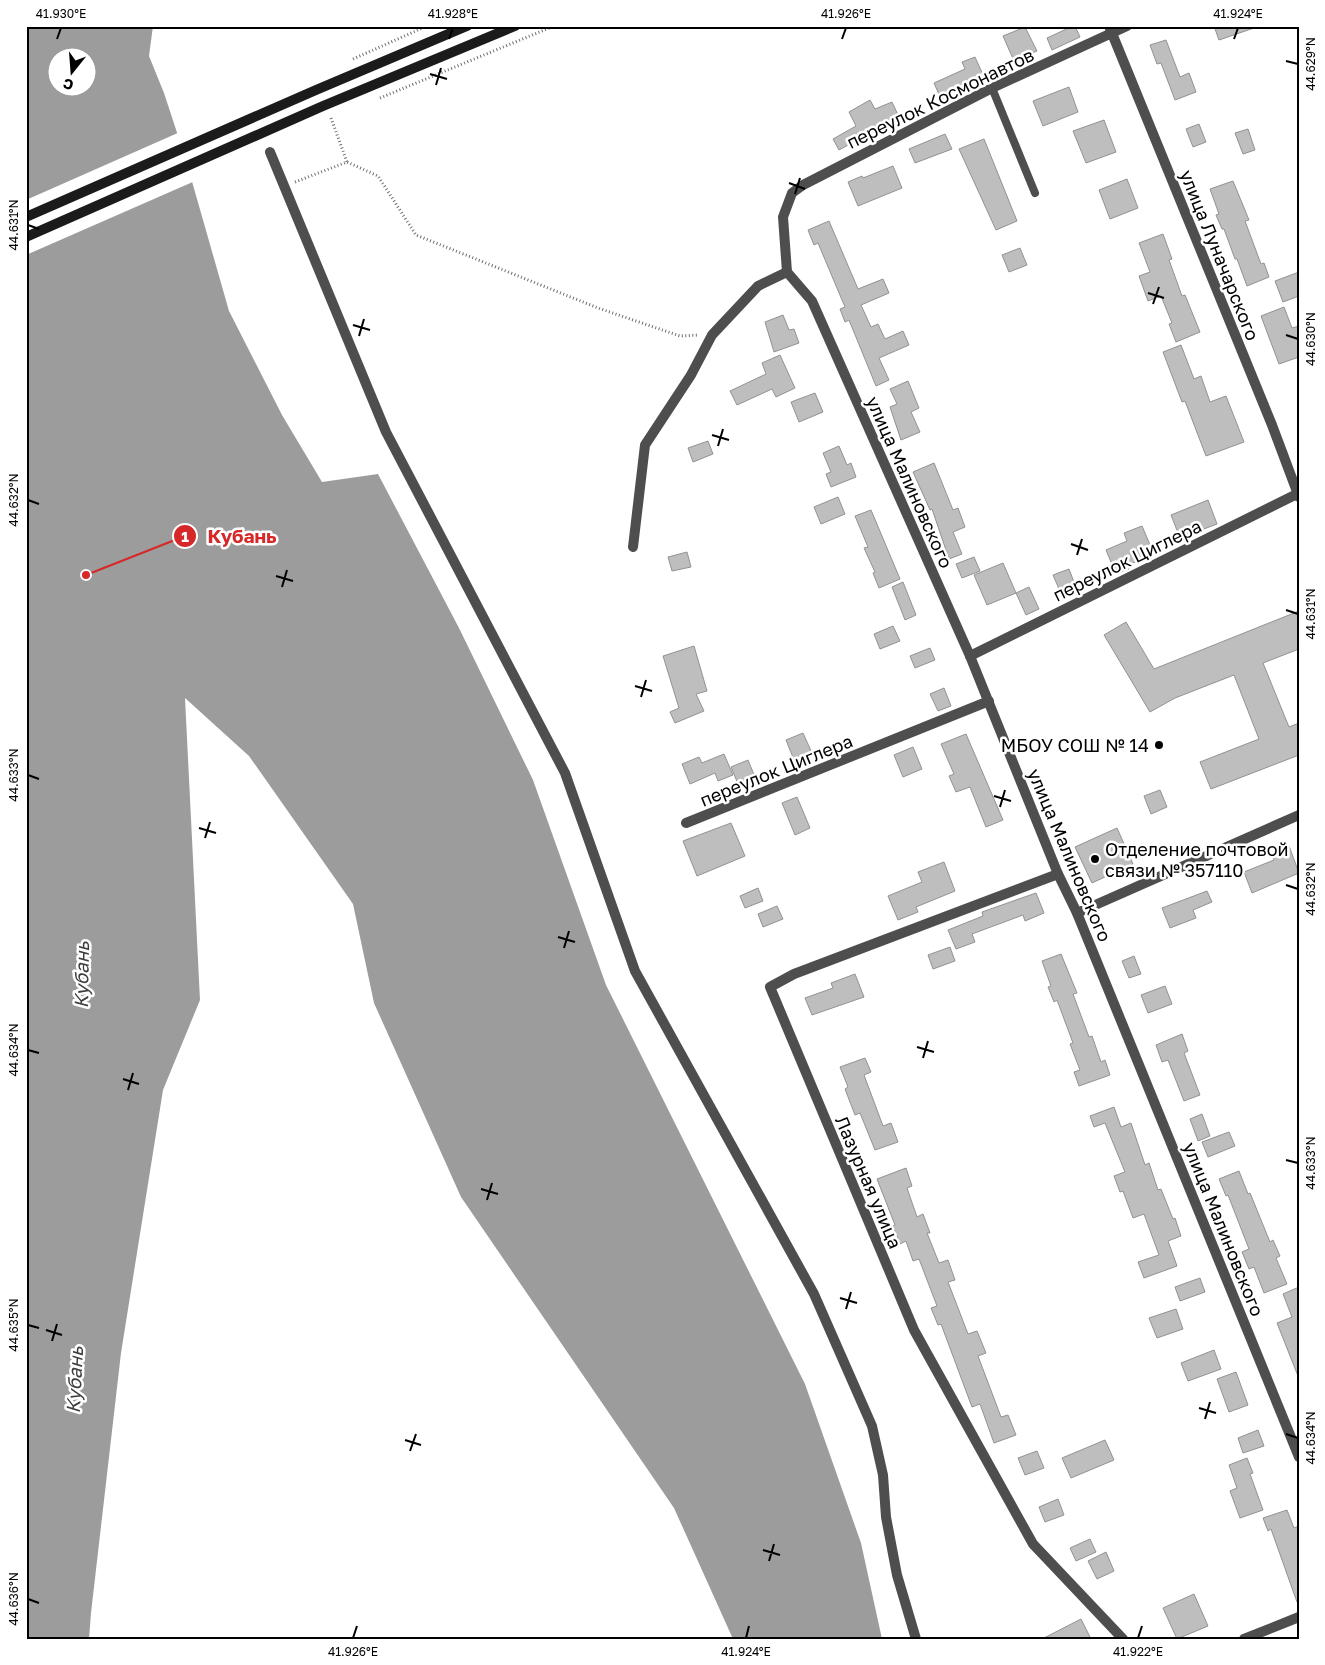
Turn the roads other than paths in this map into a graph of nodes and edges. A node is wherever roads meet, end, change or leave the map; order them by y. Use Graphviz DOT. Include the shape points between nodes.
graph roads {
  1 [pos="467,26"];
  2 [pos="515,26"];
  3 [pos="1127,26"];
  4 [pos="1110,30"];
  5 [pos="992,88"];
  6 [pos="270,152"];
  7 [pos="1035,192"];
  8 [pos="26,217"];
  9 [pos="26,237"];
  10 [pos="786,272"];
  11 [pos="1298,494"];
  12 [pos="633,547"];
  13 [pos="970,656"];
  14 [pos="989,701"];
  15 [pos="1299,816"];
  16 [pos="686,823"];
  17 [pos="1058,874"];
  18 [pos="1077,913"];
  19 [pos="1299,1457"];
  20 [pos="1299,1617"];
  21 [pos="916,1639"];
  22 [pos="1123,1639"];
  23 [pos="1244,1639"];
  1 -- 8 [label="main road"];
  2 -- 9 [label="main road" via="323,106"];
  3 -- 4 [label="street, переулок Космонавтов"];
  4 -- 5 [label="street, переулок Космонавтов"];
  4 -- 11 [label="street, улица Луначарского"];
  5 -- 7 [label="lane"];
  5 -- 10 [label="street, переулок Космонавтов" via="792,193 783,217"];
  6 -- 21 [label="street" via="386,432 565,773 635,971 814,1294 872,1426 883,1475 886,1518 897,1575"];
  10 -- 12 [label="street" via="758,286 712,335 692,375 645,445"];
  10 -- 13 [label="street, улица Малиновского" via="812,302"];
  11 -- 13 [label="street, переулок Циглера"];
  13 -- 14 [label="street, улица Малиновского"];
  14 -- 16 [label="street, переулок Циглера"];
  14 -- 17 [label="street, улица Малиновского"];
  15 -- 18 [label="street"];
  17 -- 18 [label="street, улица Малиновского"];
  17 -- 22 [label="street, Лазурная улица" via="794,974 770,987 914,1330 1033,1544"];
  18 -- 19 [label="street, улица Малиновского"];
  20 -- 23 [label="street"];
}
